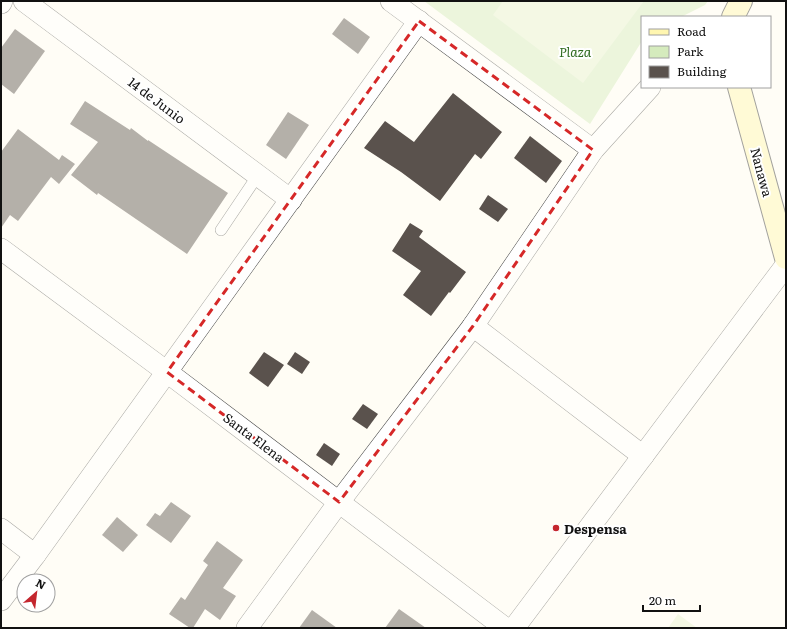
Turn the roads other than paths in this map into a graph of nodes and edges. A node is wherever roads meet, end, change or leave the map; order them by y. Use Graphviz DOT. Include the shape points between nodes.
graph roads {
  1 [pos="24,1"];
  2 [pos="392,1"];
  3 [pos="741,1"];
  4 [pos="734,16"];
  5 [pos="419,21"];
  6 [pos="649,88"];
  7 [pos="739,88"];
  8 [pos="593,150"];
  9 [pos="258,175"];
  10 [pos="291,200"];
  11 [pos="221,230"];
  12 [pos="1,249"];
  13 [pos="786,258"];
  14 [pos="786,265"];
  15 [pos="473,326"];
  16 [pos="167,372"];
  17 [pos="643,456"];
  18 [pos="339,502"];
  19 [pos="1,529"];
  20 [pos="35,555"];
  21 [pos="1,600"];
  22 [pos="247,628"];
  23 [pos="505,628"];
  24 [pos="514,628"];
  1 -- 9 [label="street, 14 de Junio"];
  2 -- 5 [label="street"];
  3 -- 4 [label="main road"];
  5 -- 8 [label="street"];
  5 -- 10 [label="street"];
  6 -- 8 [label="street"];
  7 -- 13 [label="main road, Nanawa"];
  8 -- 15 [label="street"];
  9 -- 10 [label="street, 14 de Junio"];
  9 -- 11 [label="lane"];
  10 -- 16 [label="street"];
  12 -- 16 [label="street, Santa Elena"];
  14 -- 17 [label="street"];
  15 -- 17 [label="street"];
  15 -- 18 [label="street"];
  16 -- 18 [label="street, Santa Elena"];
  16 -- 20 [label="street"];
  17 -- 24 [label="street"];
  18 -- 22 [label="street"];
  18 -- 23 [label="street, Santa Elena"];
  19 -- 20 [label="street"];
  20 -- 21 [label="street"];
}
